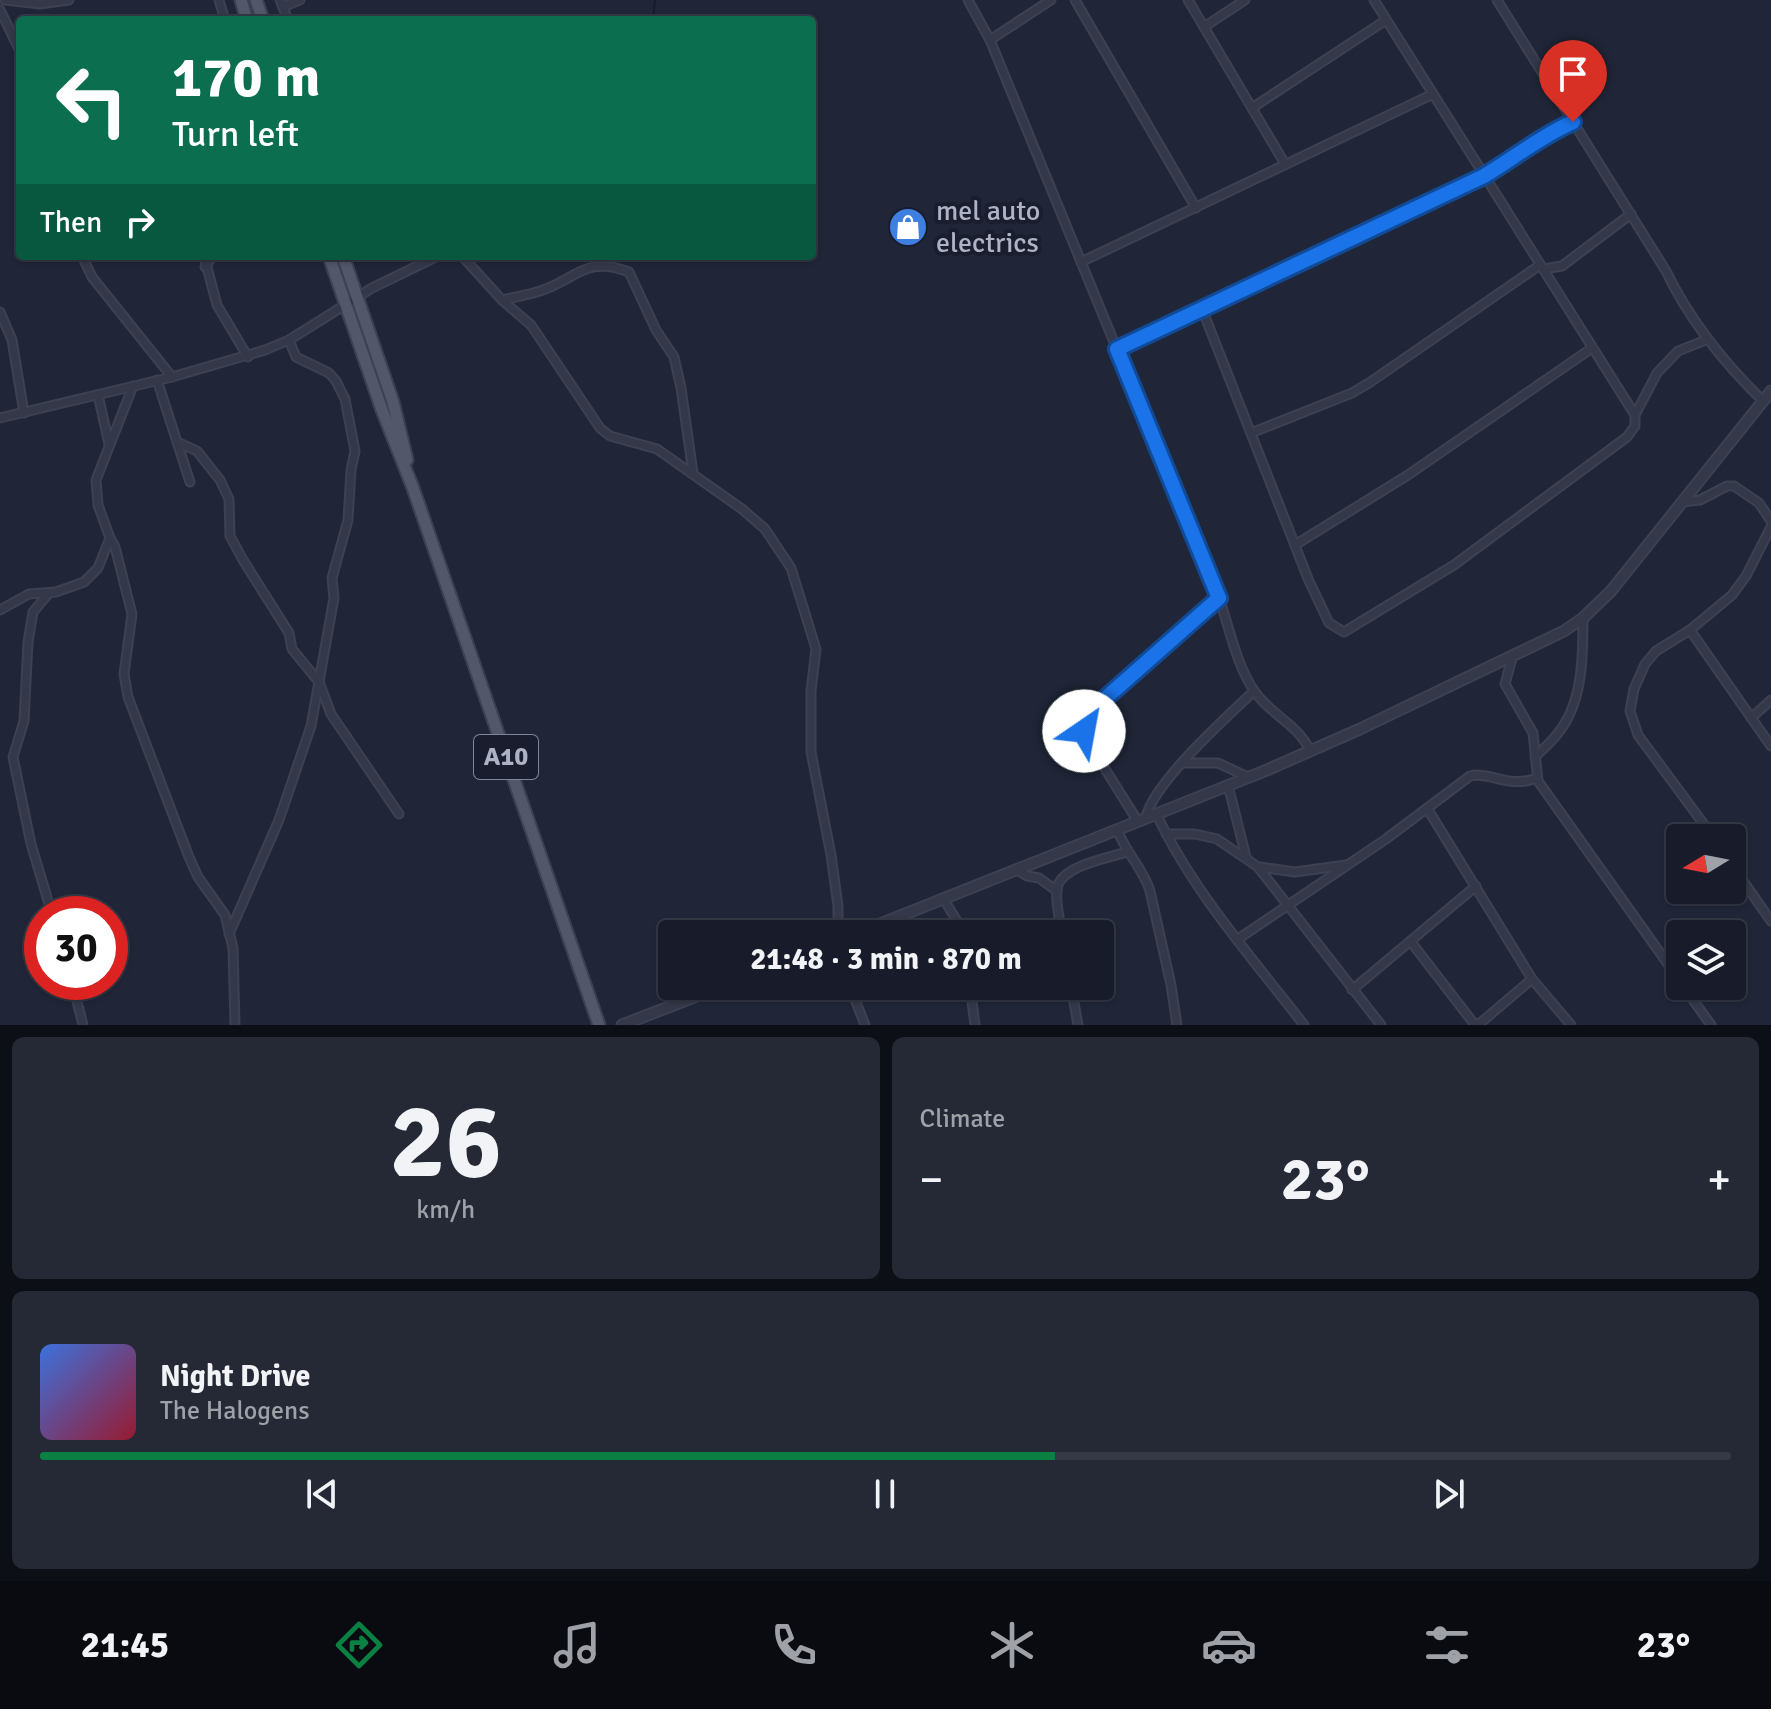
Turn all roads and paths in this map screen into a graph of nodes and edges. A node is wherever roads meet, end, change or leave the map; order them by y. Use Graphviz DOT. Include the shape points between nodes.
graph roads {
  1 [pos="5,0"];
  2 [pos="69,0"];
  3 [pos="300,0"];
  4 [pos="968,0"];
  5 [pos="1051,0"];
  6 [pos="1075,0"];
  7 [pos="1188,0"];
  8 [pos="1245,0"];
  9 [pos="1374,0"];
  10 [pos="1497,0"];
  11 [pos="281,3"];
  12 [pos="1,14"];
  13 [pos="1386,20"];
  14 [pos="1204,27"];
  15 [pos="990,40"];
  16 [pos="16,43"];
  17 [pos="1433,94"];
  18 [pos="1252,108"];
  19 [pos="1573,122"];
  20 [pos="1285,164"];
  21 [pos="1484,176"];
  22 [pos="1196,208"];
  23 [pos="1631,214"];
  24 [pos="84,260"];
  25 [pos="204,260"];
  26 [pos="210,260"];
  27 [pos="330,260"];
  28 [pos="344,260"];
  29 [pos="430,260"];
  30 [pos="466,260"];
  31 [pos="1081,262"];
  32 [pos="205,267"];
  33 [pos="1541,267"];
  34 [pos="358,298"];
  35 [pos="502,300"];
  36 [pos="346,306"];
  37 [pos="1202,309"];
  38 [pos="0,312"];
  39 [pos="289,340"];
  40 [pos="1706,340"];
  41 [pos="1592,348"];
  42 [pos="1117,349"];
  43 [pos="248,357"];
  44 [pos="172,377"];
  45 [pos="157,380"];
  46 [pos="133,386"];
  47 [pos="1771,391"];
  48 [pos="98,395"];
  49 [pos="1763,401"];
  50 [pos="24,413"];
  51 [pos="1635,415"];
  52 [pos="0,418"];
  53 [pos="1251,433"];
  54 [pos="177,442"];
  55 [pos="109,446"];
  56 [pos="693,473"];
  57 [pos="190,482"];
  58 [pos="413,488"];
  59 [pos="1681,502"];
  60 [pos="1771,524"];
  61 [pos="110,538"];
  62 [pos="1295,545"];
  63 [pos="49,593"];
  64 [pos="1219,598"];
  65 [pos="0,610"];
  66 [pos="1583,618"];
  67 [pos="1690,630"];
  68 [pos="1512,658"];
  69 [pos="319,682"];
  70 [pos="1254,691"];
  71 [pos="1771,700"];
  72 [pos="1751,718"];
  73 [pos="1771,746"];
  74 [pos="1310,751"];
  75 [pos="1535,757"];
  76 [pos="1181,763"];
  77 [pos="1248,777"];
  78 [pos="1537,778"];
  79 [pos="1228,785"];
  80 [pos="1427,808"];
  81 [pos="1156,813"];
  82 [pos="399,814"];
  83 [pos="1142,819"];
  84 [pos="1704,824"];
  85 [pos="1117,829"];
  86 [pos="1166,834"];
  87 [pos="1127,852"];
  88 [pos="1246,857"];
  89 [pos="1349,864"];
  90 [pos="1258,867"];
  91 [pos="1016,869"];
  92 [pos="1746,885"];
  93 [pos="1476,886"];
  94 [pos="1057,891"];
  95 [pos="47,896"];
  96 [pos="943,898"];
  97 [pos="1286,904"];
  98 [pos="838,920"];
  99 [pos="889,920"];
  100 [pos="956,920"];
  101 [pos="1060,920"];
  102 [pos="1771,921"];
  103 [pos="229,934"];
  104 [pos="1238,939"];
  105 [pos="1411,942"];
  106 [pos="1666,961"];
  107 [pos="1532,979"];
  108 [pos="1352,990"];
  109 [pos="77,1000"];
  110 [pos="690,1000"];
  111 [pos="855,1000"];
  112 [pos="972,1000"];
  113 [pos="1074,1000"];
  114 [pos="1693,1000"];
  115 [pos="641,1021"];
  116 [pos="83,1025"];
  117 [pos="235,1025"];
  118 [pos="599,1025"];
  119 [pos="622,1025"];
  120 [pos="865,1025"];
  121 [pos="975,1025"];
  122 [pos="1078,1025"];
  123 [pos="1177,1025"];
  124 [pos="1304,1025"];
  125 [pos="1381,1025"];
  126 [pos="1477,1025"];
  127 [pos="1571,1025"];
  128 [pos="1711,1025"];
  1 -- 2 [label="street"];
  3 -- 11 [label="street"];
  4 -- 15 [label="street"];
  5 -- 15 [label="street"];
  6 -- 22 [label="street"];
  7 -- 14 [label="street"];
  8 -- 14 [label="street"];
  9 -- 13 [label="street"];
  10 -- 19 [label="street"];
  12 -- 16 [label="street"];
  13 -- 17 [label="street"];
  13 -- 18 [label="street"];
  14 -- 18 [label="street"];
  15 -- 31 [label="street"];
  17 -- 20 [label="street"];
  17 -- 21 [label="street"];
  18 -- 20 [label="street"];
  19 -- 21 [label="street"];
  19 -- 23 [label="street"];
  20 -- 22 [label="street"];
  21 -- 33 [label="street"];
  21 -- 37 [label="street"];
  22 -- 31 [label="street"];
  23 -- 33 [label="street" via="1562,266"];
  23 -- 40 [label="street"];
  24 -- 44 [label="street"];
  25 -- 32 [label="street"];
  26 -- 32 [label="street"];
  27 -- 36 [label="main road, A10"];
  28 -- 34 [label="main road, A10"];
  29 -- 34 [label="street"];
  30 -- 35 [label="street"];
  31 -- 42 [label="street"];
  32 -- 43 [label="street" via="217,305"];
  33 -- 41 [label="street"];
  33 -- 53 [label="street" via="1352,393"];
  34 -- 36 [label="street"];
  34 -- 58 [label="main road, A10" via="393,402"];
  35 -- 56 [label="street" via="531,325 600,428 610,436 657,449"];
  35 -- 56 [label="street" via="541,291 578,270 609,264 629,272 674,357"];
  36 -- 39 [label="street"];
  36 -- 58 [label="main road, A10"];
  37 -- 42 [label="street"];
  37 -- 53 [label="street"];
  38 -- 50 [label="street" via="12,340"];
  39 -- 43 [label="street"];
  39 -- 69 [label="street" via="296,357 336,381 355,451"];
  40 -- 49 [label="street"];
  40 -- 51 [label="street" via="1678,351 1657,373"];
  41 -- 51 [label="street"];
  41 -- 62 [label="street" via="1408,475"];
  42 -- 64 [label="street"];
  43 -- 44 [label="street"];
  44 -- 45 [label="street"];
  45 -- 46 [label="street"];
  45 -- 54 [label="street"];
  46 -- 48 [label="street"];
  46 -- 55 [label="street"];
  47 -- 49 [label="street"];
  48 -- 50 [label="street"];
  48 -- 55 [label="street"];
  49 -- 59 [label="street"];
  50 -- 52 [label="street"];
  51 -- 62 [label="street" via="1627,437 1454,565 1344,632 1329,623"];
  53 -- 62 [label="street"];
  54 -- 57 [label="street"];
  54 -- 69 [label="street" via="197,451 220,480 229,499 230,536 289,633 292,649"];
  55 -- 61 [label="street" via="95,490"];
  56 -- 98 [label="street" via="765,529 794,578 816,649 811,752"];
  58 -- 118 [label="main road, A10"];
  59 -- 60 [label="street" via="1734,486 1759,503"];
  59 -- 66 [label="street"];
  60 -- 67 [label="street" via="1739,586"];
  61 -- 63 [label="street" via="91,576"];
  61 -- 103 [label="street" via="132,614 124,674 128,697 189,857 220,905"];
  63 -- 65 [label="street" via="29,594"];
  63 -- 95 [label="street" via="33,612 24,721 13,757"];
  64 -- 70 [label="street"];
  64 -- 83 [label="street" via="1086,721 1087,740"];
  66 -- 68 [label="street"];
  66 -- 75 [label="street" via="1581,668 1568,720"];
  67 -- 72 [label="street"];
  67 -- 84 [label="street" via="1649,658 1630,711 1643,741"];
  68 -- 74 [label="street"];
  68 -- 75 [label="street" via="1506,689 1531,727"];
  69 -- 82 [label="street" via="331,714"];
  69 -- 103 [label="street" via="311,726 279,820"];
  70 -- 74 [label="street" via="1299,732"];
  70 -- 76 [label="street"];
  71 -- 72 [label="street"];
  72 -- 73 [label="street"];
  74 -- 77 [label="street"];
  75 -- 78 [label="street"];
  76 -- 77 [label="street" via="1218,763"];
  76 -- 83 [label="street"];
  77 -- 79 [label="street"];
  78 -- 80 [label="street" via="1511,783 1474,774"];
  78 -- 106 [label="street"];
  79 -- 81 [label="street"];
  79 -- 88 [label="street"];
  80 -- 89 [label="street"];
  80 -- 93 [label="street"];
  81 -- 83 [label="street"];
  81 -- 86 [label="street"];
  83 -- 85 [label="street"];
  85 -- 87 [label="street"];
  85 -- 91 [label="street"];
  86 -- 88 [label="street" via="1217,839"];
  86 -- 104 [label="street"];
  87 -- 94 [label="street" via="1068,873"];
  87 -- 123 [label="street" via="1150,891"];
  88 -- 90 [label="street"];
  89 -- 90 [label="street" via="1295,872"];
  89 -- 97 [label="street"];
  90 -- 97 [label="street"];
  91 -- 94 [label="street"];
  91 -- 96 [label="street"];
  92 -- 102 [label="street"];
  93 -- 105 [label="street"];
  93 -- 107 [label="street"];
  94 -- 101 [label="street"];
  96 -- 99 [label="street"];
  96 -- 100 [label="street"];
  97 -- 104 [label="street"];
  97 -- 108 [label="street"];
  103 -- 117 [label="street"];
  104 -- 124 [label="street"];
  105 -- 108 [label="street"];
  105 -- 126 [label="street"];
  107 -- 126 [label="street"];
  107 -- 127 [label="street"];
  108 -- 125 [label="street"];
  109 -- 116 [label="street"];
  110 -- 115 [label="street"];
  111 -- 120 [label="street"];
  112 -- 121 [label="street"];
  113 -- 122 [label="street"];
  114 -- 128 [label="street"];
  115 -- 119 [label="street"];
}
